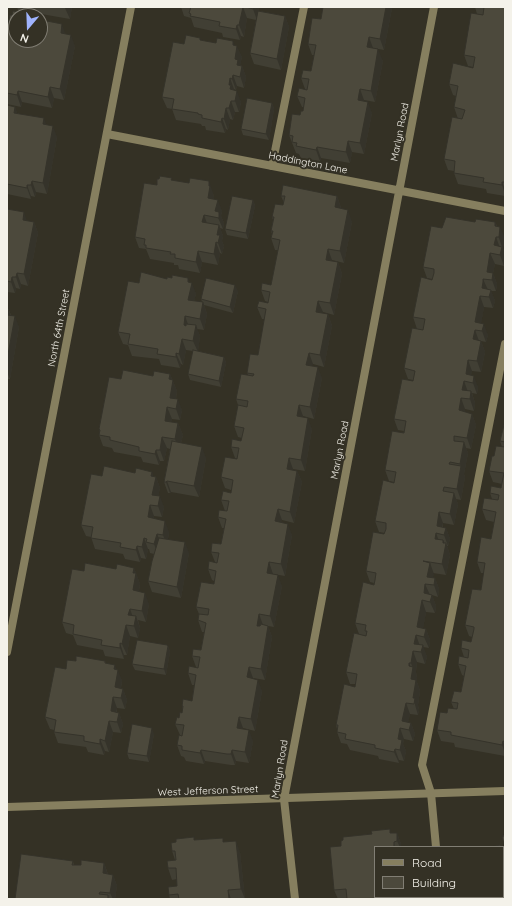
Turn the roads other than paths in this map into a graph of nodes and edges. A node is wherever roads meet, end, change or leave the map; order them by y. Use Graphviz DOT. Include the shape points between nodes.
graph roads {
  1 [pos="131,7"];
  2 [pos="304,7"];
  3 [pos="434,7"];
  4 [pos="107,134"];
  5 [pos="272,166"];
  6 [pos="399,190"];
  7 [pos="505,210"];
  8 [pos="505,344"];
  9 [pos="7,652"];
  10 [pos="505,791"];
  11 [pos="431,793"];
  12 [pos="284,799"];
  13 [pos="7,808"];
  14 [pos="436,846"];
  15 [pos="294,899"];
  1 -- 4 [label="street, North 64th Street"];
  2 -- 5 [label="street"];
  3 -- 6 [label="street, Marlyn Road"];
  4 -- 5 [label="street, Haddington Lane"];
  4 -- 9 [label="street, North 64th Street"];
  5 -- 6 [label="street, Haddington Lane"];
  6 -- 7 [label="street, Haddington Lane"];
  6 -- 12 [label="street, Marlyn Road"];
  8 -- 11 [label="street" via="422,765"];
  10 -- 11 [label="street, West Jefferson Street"];
  11 -- 12 [label="street, West Jefferson Street"];
  11 -- 14 [label="street"];
  12 -- 13 [label="street, West Jefferson Street"];
  12 -- 15 [label="street, Marlyn Road"];
}
